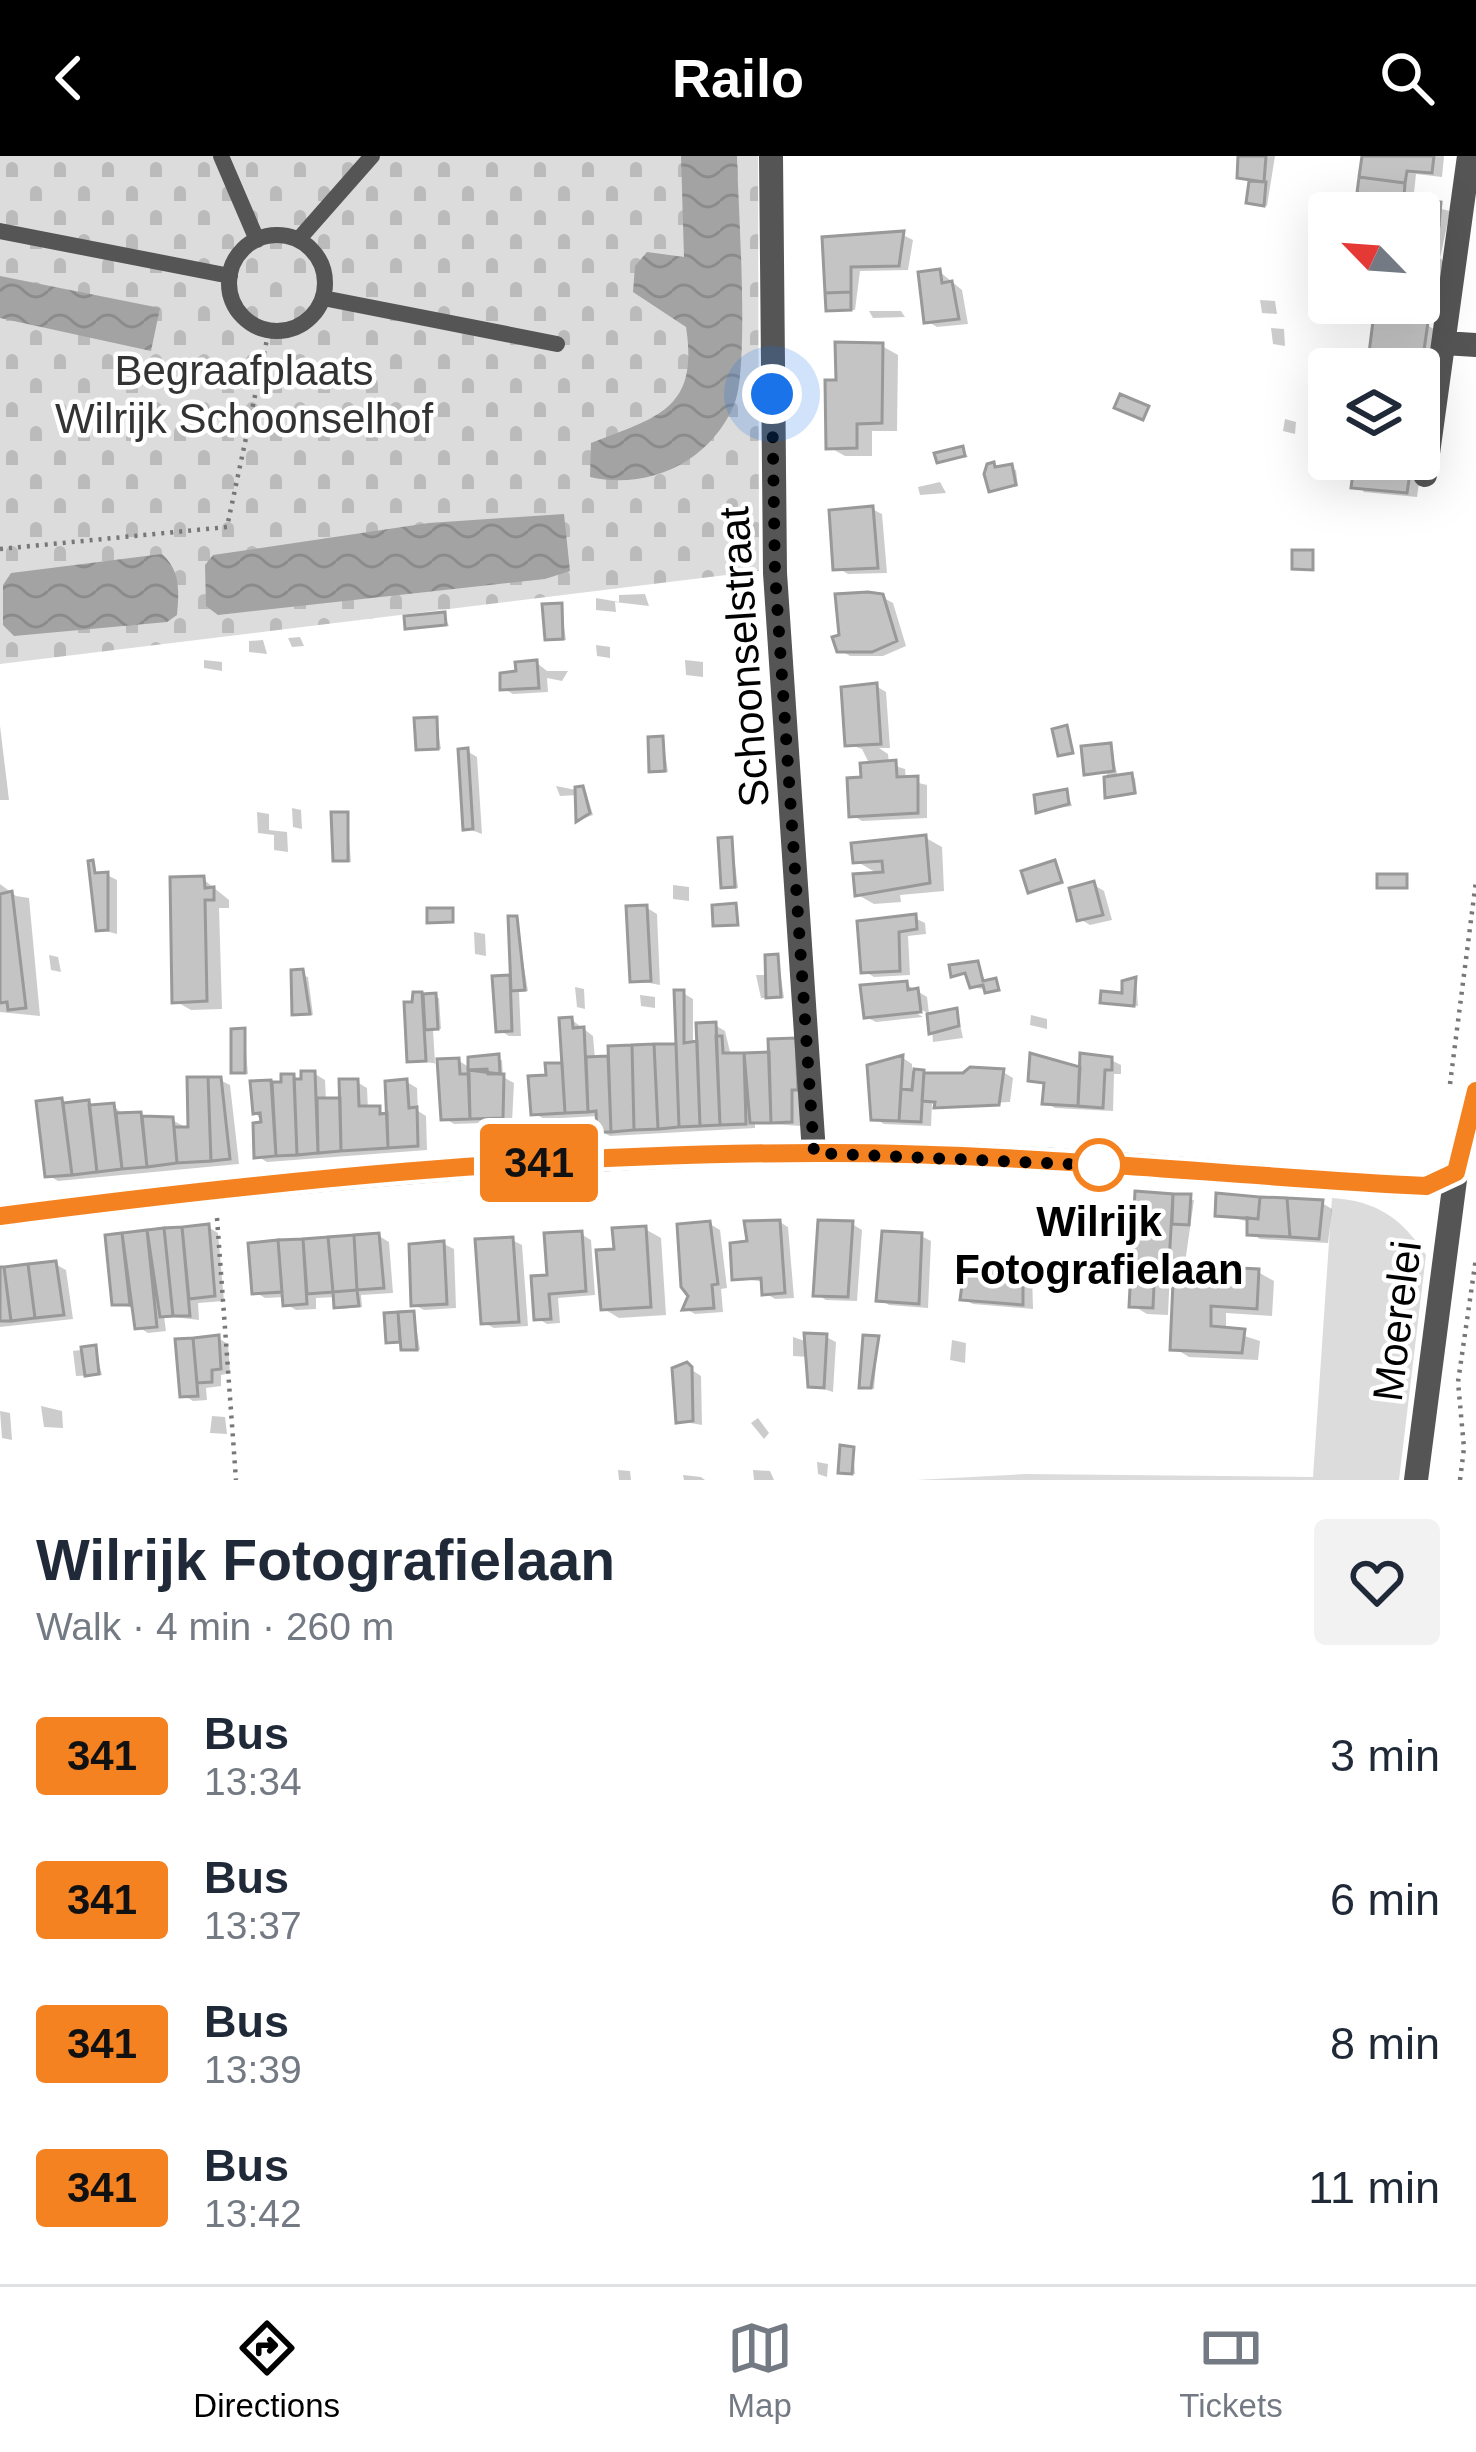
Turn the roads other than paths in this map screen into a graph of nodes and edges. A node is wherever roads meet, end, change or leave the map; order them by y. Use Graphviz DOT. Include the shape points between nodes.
graph roads {
  1 [pos="221,156"];
  2 [pos="372,156"];
  3 [pos="771,156"];
  4 [pos="1469,156"];
  5 [pos="0,231"];
  6 [pos="257,240"];
  7 [pos="298,240"];
  8 [pos="230,276"];
  9 [pos="323,298"];
  10 [pos="1444,343"];
  11 [pos="557,344"];
  12 [pos="1476,345"];
  13 [pos="1440,371"];
  14 [pos="1476,1091"];
  15 [pos="814,1153"];
  16 [pos="1456,1172"];
  17 [pos="0,1216"];
  18 [pos="1417,1480"];
  1 -- 6 [label="lane"];
  2 -- 7 [label="lane"];
  3 -- 15 [label="street, Schoonselstraat" via="775,573"];
  4 -- 10 [label="street"];
  5 -- 8 [label="lane"];
  6 -- 7 [label="lane"];
  6 -- 8 [label="lane"];
  7 -- 9 [label="lane" via="321,263"];
  8 -- 9 [label="lane" via="243,318 268,330 303,324"];
  9 -- 11 [label="lane"];
  10 -- 12 [label="street"];
  10 -- 13 [label="street"];
  14 -- 16 [label="street, Moerelei"];
  15 -- 16 [label="street, Moerelei" via="1426,1186"];
  15 -- 17 [label="street" via="551,1162 213,1189"];
  16 -- 18 [label="street, Moerelei"];
}
